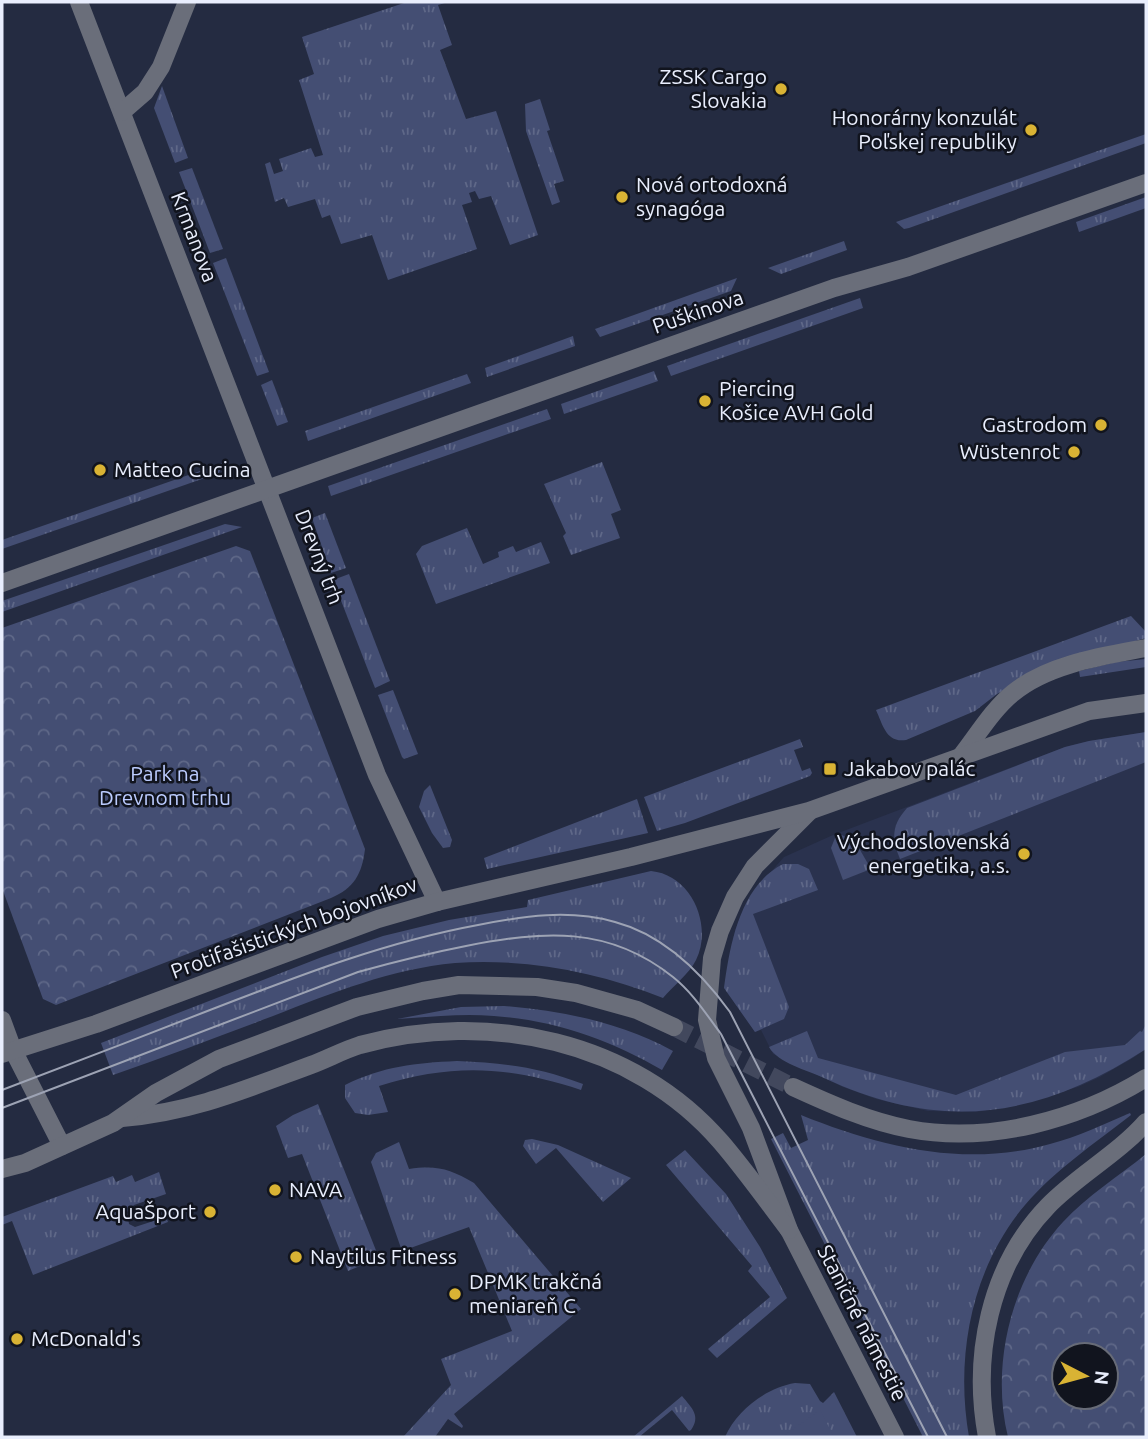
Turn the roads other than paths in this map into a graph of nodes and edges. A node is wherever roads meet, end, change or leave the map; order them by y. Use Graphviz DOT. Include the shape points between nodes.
graph roads {
  1 [pos="79,2"];
  2 [pos="187,2"];
  3 [pos="122,112"];
  4 [pos="1146,183"];
  5 [pos="267,489"];
  6 [pos="2,583"];
  7 [pos="1146,648"];
  8 [pos="1146,703"];
  9 [pos="960,758"];
  10 [pos="809,811"];
  11 [pos="437,902"];
  12 [pos="2,1020"];
  13 [pos="674,1027"];
  14 [pos="8,1052"];
  15 [pos="1146,1078"];
  16 [pos="793,1087"];
  17 [pos="122,1118"];
  18 [pos="1146,1122"];
  19 [pos="62,1146"];
  20 [pos="2,1169"];
  21 [pos="789,1230"];
  22 [pos="895,1437"];
  23 [pos="987,1437"];
  1 -- 3 [label="street, Krmanova"];
  2 -- 3 [label="street" via="145,92"];
  3 -- 5 [label="street, Krmanova"];
  4 -- 5 [label="street, Puškinova"];
  5 -- 6 [label="street"];
  5 -- 11 [label="street, Drevný trh" via="377,775"];
  7 -- 9 [label="street" via="1034,679 1002,704"];
  8 -- 9 [label="street, Protifašistických bojovníkov" via="1089,711"];
  9 -- 10 [label="street, Protifašistických bojovníkov"];
  10 -- 11 [label="street, Protifašistických bojovníkov"];
  10 -- 21 [label="street, Protifašistických bojovníkov" via="755,866 735,897 712,958 707,1020 716,1058 751,1128"];
  11 -- 14 [label="street, Protifašistických bojovníkov" via="377,919"];
  12 -- 14 [label="street"];
  13 -- 17 [label="street" via="637,1010 576,993 500,984 459,985 357,1007 219,1059 156,1093"];
  14 -- 19 [label="street"];
  15 -- 16 [label="street" via="1063,1116 1032,1125 959,1133 910,1129 873,1119"];
  17 -- 19 [label="street"];
  17 -- 21 [label="street" via="160,1115 215,1101 359,1046 401,1037 461,1031 526,1034 617,1063 663,1090 721,1141"];
  18 -- 23 [label="street" via="1047,1207 1028,1230 1004,1274 990,1311 981,1368"];
  19 -- 20 [label="street"];
  21 -- 22 [label="street, Staničné námestie"];
}
